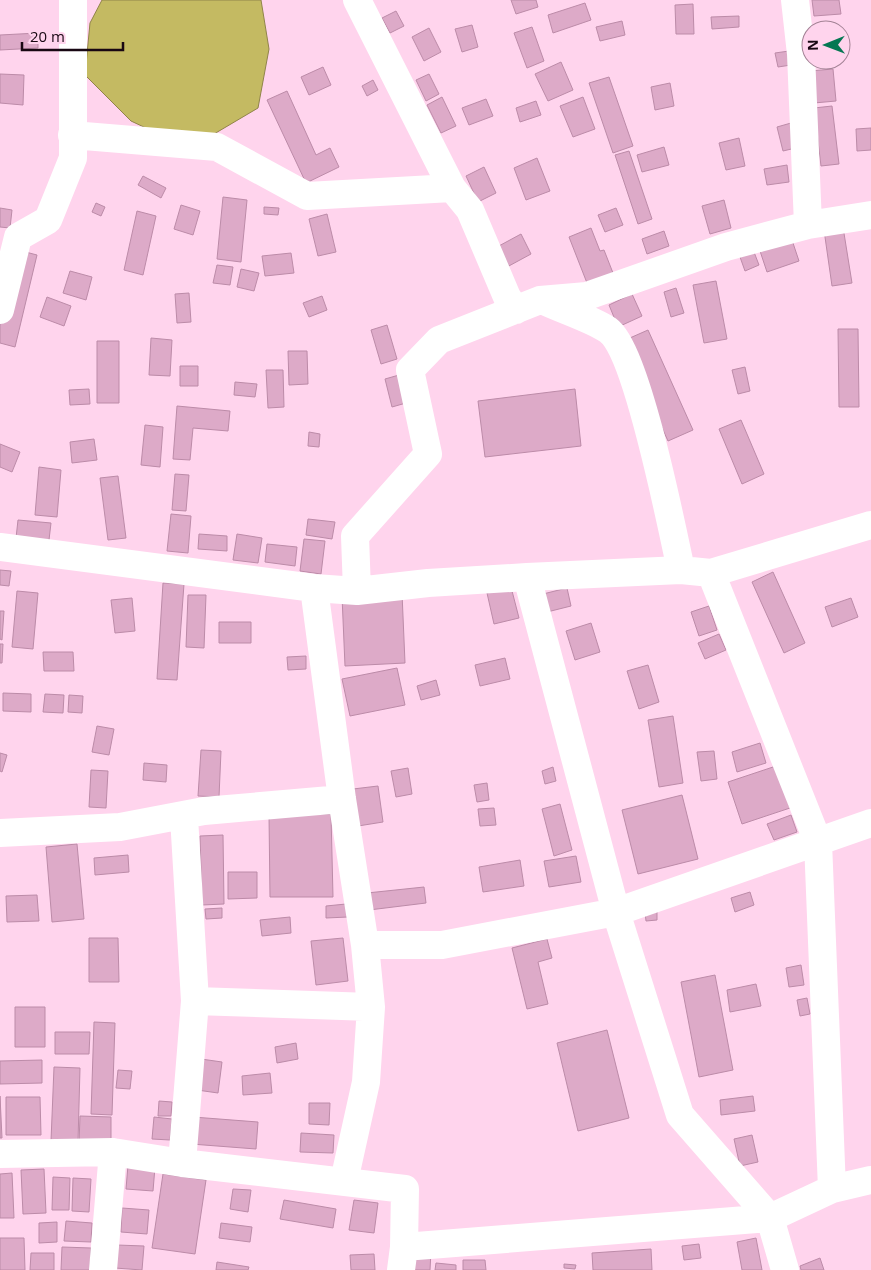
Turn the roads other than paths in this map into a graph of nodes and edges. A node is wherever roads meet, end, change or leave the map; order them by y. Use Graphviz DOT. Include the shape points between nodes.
graph roads {
  1 [pos="73,0"];
  2 [pos="357,0"];
  3 [pos="795,0"];
  4 [pos="72,135"];
  5 [pos="452,188"];
  6 [pos="871,215"];
  7 [pos="808,225"];
  8 [pos="528,305"];
  9 [pos="0,310"];
  10 [pos="871,525"];
  11 [pos="0,547"];
  12 [pos="681,570"];
  13 [pos="711,573"];
  14 [pos="527,577"];
  15 [pos="314,588"];
  16 [pos="357,591"];
  17 [pos="342,799"];
  18 [pos="184,817"];
  19 [pos="871,823"];
  20 [pos="0,833"];
  21 [pos="818,842"];
  22 [pos="616,912"];
  23 [pos="365,946"];
  24 [pos="195,1001"];
  25 [pos="371,1007"];
  26 [pos="113,1152"];
  27 [pos="0,1154"];
  28 [pos="182,1163"];
  29 [pos="871,1180"];
  30 [pos="344,1181"];
  31 [pos="832,1189"];
  32 [pos="770,1218"];
  33 [pos="402,1258"];
  34 [pos="103,1270"];
  35 [pos="785,1270"];
  1 -- 4 [label="street"];
  2 -- 5 [label="street"];
  3 -- 7 [label="street" via="801,54"];
  4 -- 5 [label="street" via="217,147 307,196"];
  4 -- 9 [label="street" via="73,158 48,220 18,237"];
  5 -- 8 [label="street" via="470,210 507,297"];
  6 -- 7 [label="street"];
  7 -- 8 [label="street" via="726,247 587,296"];
  8 -- 12 [label="street" via="609,331 627,361 650,436"];
  8 -- 16 [label="street" via="439,340 410,370 428,454 356,536"];
  10 -- 13 [label="street"];
  11 -- 15 [label="street"];
  12 -- 13 [label="street"];
  12 -- 14 [label="street"];
  13 -- 21 [label="street"];
  14 -- 16 [label="street"];
  14 -- 22 [label="street"];
  15 -- 16 [label="street"];
  15 -- 17 [label="street"];
  17 -- 18 [label="street" via="204,811"];
  17 -- 23 [label="street"];
  18 -- 20 [label="street" via="120,827"];
  18 -- 24 [label="street"];
  19 -- 21 [label="street"];
  21 -- 22 [label="street"];
  21 -- 31 [label="street"];
  22 -- 23 [label="street" via="442,945"];
  22 -- 32 [label="street" via="680,1115"];
  23 -- 25 [label="street"];
  24 -- 25 [label="street"];
  24 -- 28 [label="street"];
  25 -- 30 [label="street" via="366,1082"];
  26 -- 27 [label="street"];
  26 -- 28 [label="street"];
  26 -- 34 [label="street"];
  28 -- 30 [label="street"];
  29 -- 31 [label="street"];
  30 -- 33 [label="street" via="405,1189"];
  31 -- 32 [label="street"];
  32 -- 33 [label="street"];
  32 -- 35 [label="street"];
}
